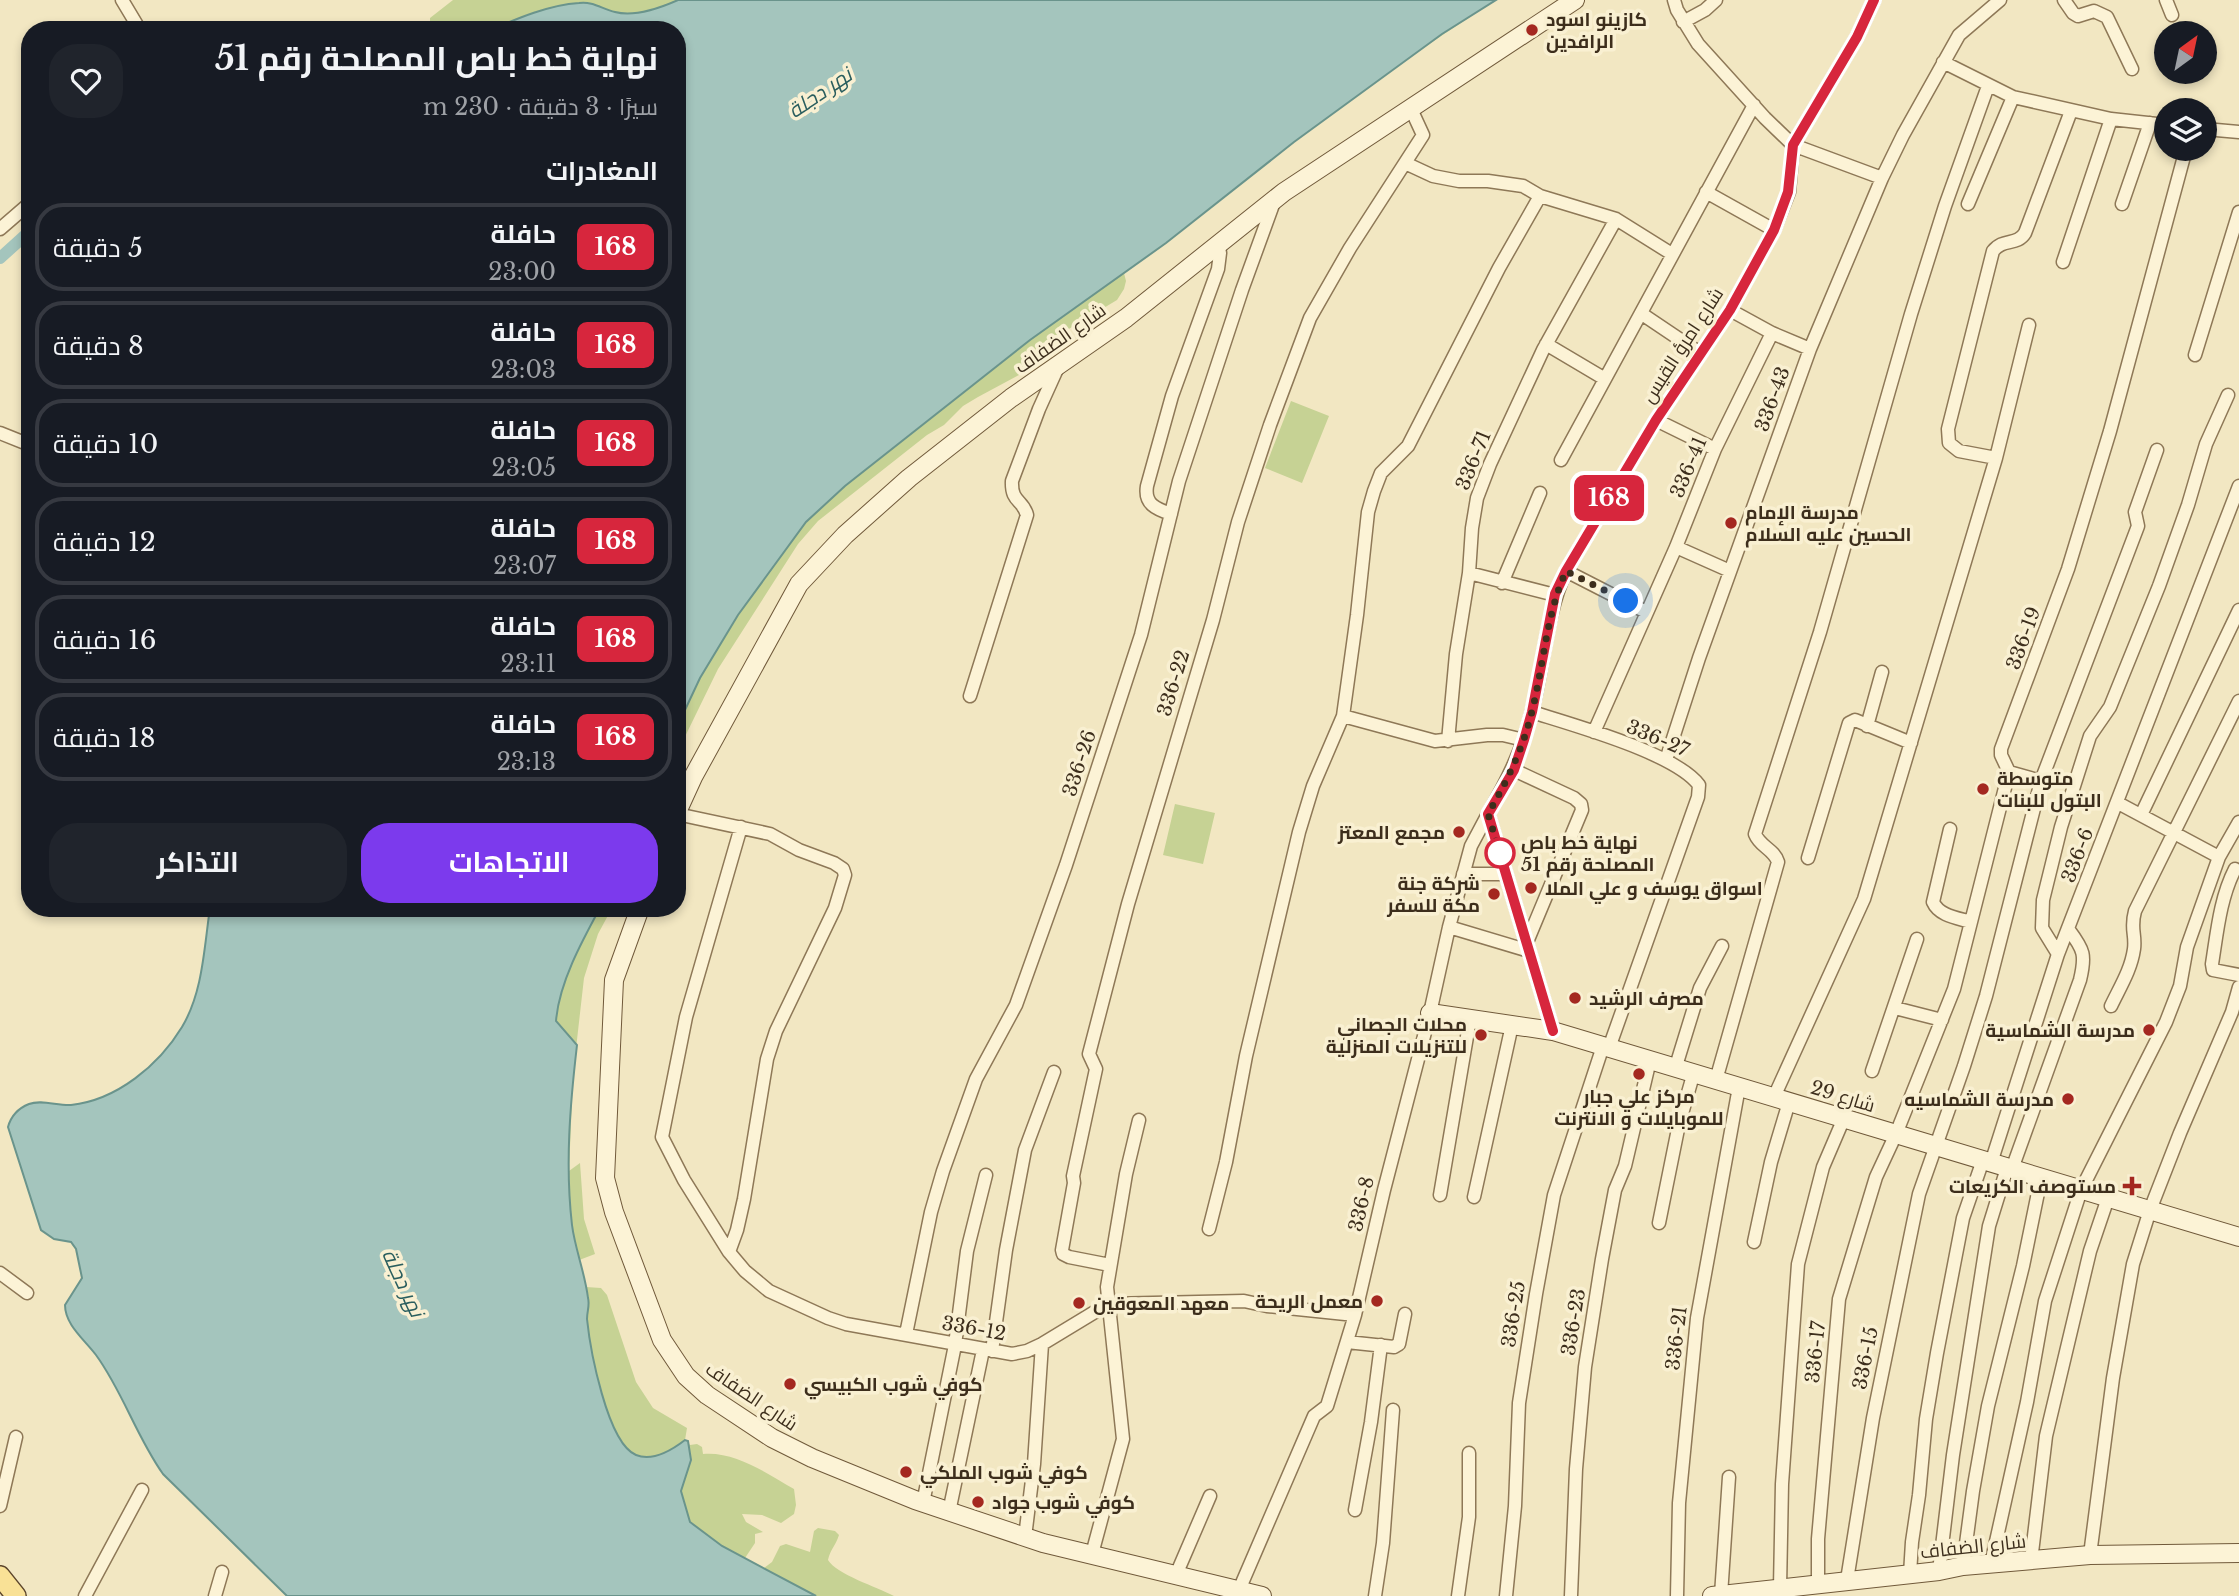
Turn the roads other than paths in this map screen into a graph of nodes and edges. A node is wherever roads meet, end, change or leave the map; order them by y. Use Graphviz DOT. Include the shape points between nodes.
graph roads {
  1 [pos="122,0"];
  2 [pos="1575,0"];
  3 [pos="1674,0"];
  4 [pos="1716,0"];
  5 [pos="1874,0"];
  6 [pos="2000,0"];
  7 [pos="2064,0"];
  8 [pos="2166,0"];
  9 [pos="2172,15"];
  10 [pos="135,21"];
  11 [pos="1683,22"];
  12 [pos="1943,62"];
  13 [pos="2132,69"];
  14 [pos="1988,86"];
  15 [pos="2013,97"];
  16 [pos="1754,105"];
  17 [pos="1411,109"];
  18 [pos="2071,111"];
  19 [pos="2111,119"];
  20 [pos="2150,123"];
  21 [pos="2154,124"];
  22 [pos="2217,130"];
  23 [pos="2239,132"];
  24 [pos="1793,145"];
  25 [pos="2183,161"];
  26 [pos="1405,163"];
  27 [pos="1882,178"];
  28 [pos="1706,192"];
  29 [pos="1540,196"];
  30 [pos="1275,198"];
  31 [pos="1968,204"];
  32 [pos="2122,204"];
  33 [pos="21,211"];
  34 [pos="2239,212"];
  35 [pos="1616,219"];
  36 [pos="0,229"];
  37 [pos="1774,230"];
  38 [pos="1218,244"];
  39 [pos="1672,254"];
  40 [pos="2063,262"];
  41 [pos="1730,310"];
  42 [pos="1642,314"];
  43 [pos="2029,325"];
  44 [pos="1772,333"];
  45 [pos="1546,344"];
  46 [pos="1811,349"];
  47 [pos="1700,353"];
  48 [pos="2195,355"];
  49 [pos="1059,363"];
  50 [pos="1605,379"];
  51 [pos="2228,395"];
  52 [pos="1656,420"];
  53 [pos="0,433"];
  54 [pos="21,442"];
  55 [pos="1715,449"];
  56 [pos="2157,450"];
  57 [pos="1996,458"];
  58 [pos="1561,460"];
  59 [pos="2239,486"];
  60 [pos="1540,493"];
  61 [pos="1171,514"];
  62 [pos="1676,547"];
  63 [pos="1730,570"];
  64 [pos="1566,571"];
  65 [pos="1469,573"];
  66 [pos="1502,583"];
  67 [pos="1555,594"];
  68 [pos="2239,610"];
  69 [pos="1646,612"];
  70 [pos="1882,672"];
  71 [pos="970,696"];
  72 [pos="2239,701"];
  73 [pos="1532,712"];
  74 [pos="1343,716"];
  75 [pos="1867,726"];
  76 [pos="1594,732"];
  77 [pos="1524,740"];
  78 [pos="1448,741"];
  79 [pos="1912,743"];
  80 [pos="1666,760"];
  81 [pos="1514,770"];
  82 [pos="2009,772"];
  83 [pos="2041,781"];
  84 [pos="686,793"];
  85 [pos="2118,803"];
  86 [pos="1488,814"];
  87 [pos="686,815"];
  88 [pos="2141,815"];
  89 [pos="2239,822"];
  90 [pos="741,827"];
  91 [pos="1950,829"];
  92 [pos="2175,832"];
  93 [pos="2219,857"];
  94 [pos="1808,858"];
  95 [pos="2235,869"];
  96 [pos="1463,874"];
  97 [pos="1506,874"];
  98 [pos="637,917"];
  99 [pos="1971,922"];
  100 [pos="1449,927"];
  101 [pos="2069,930"];
  102 [pos="1917,939"];
  103 [pos="1528,946"];
  104 [pos="1722,946"];
  105 [pos="2058,954"];
  106 [pos="2239,975"];
  107 [pos="2239,987"];
  108 [pos="2111,1006"];
  109 [pos="1895,1008"];
  110 [pos="1430,1013"];
  111 [pos="1470,1019"];
  112 [pos="1942,1020"];
  113 [pos="1512,1025"];
  114 [pos="1553,1031"];
  115 [pos="1606,1047"];
  116 [pos="1650,1060"];
  117 [pos="1685,1069"];
  118 [pos="1872,1071"];
  119 [pos="1055,1072"];
  120 [pos="1716,1080"];
  121 [pos="1739,1087"];
  122 [pos="1782,1100"];
  123 [pos="1844,1118"];
  124 [pos="1139,1120"];
  125 [pos="1896,1134"];
  126 [pos="1937,1146"];
  127 [pos="1998,1165"];
  128 [pos="986,1175"];
  129 [pos="2040,1178"];
  130 [pos="2081,1190"];
  131 [pos="1440,1195"];
  132 [pos="1474,1197"];
  133 [pos="2108,1198"];
  134 [pos="2150,1210"];
  135 [pos="1659,1223"];
  136 [pos="1209,1229"];
  137 [pos="2239,1237"];
  138 [pos="1754,1242"];
  139 [pos="729,1252"];
  140 [pos="1110,1265"];
  141 [pos="0,1273"];
  142 [pos="27,1293"];
  143 [pos="1108,1304"];
  144 [pos="1405,1314"];
  145 [pos="1355,1315"];
  146 [pos="906,1334"];
  147 [pos="1347,1342"];
  148 [pos="1042,1344"];
  149 [pos="956,1345"];
  150 [pos="1381,1345"];
  151 [pos="987,1351"];
  152 [pos="1393,1410"];
  153 [pos="16,1437"];
  154 [pos="1469,1453"];
  155 [pos="1729,1477"];
  156 [pos="142,1490"];
  157 [pos="1210,1496"];
  158 [pos="923,1503"];
  159 [pos="0,1506"];
  160 [pos="1355,1510"];
  161 [pos="949,1512"];
  162 [pos="1025,1537"];
  163 [pos="2239,1553"];
  164 [pos="1092,1554"];
  165 [pos="2091,1555"];
  166 [pos="2031,1560"];
  167 [pos="1992,1564"];
  168 [pos="1963,1566"];
  169 [pos="1939,1571"];
  170 [pos="222,1572"];
  171 [pos="1910,1574"];
  172 [pos="1177,1575"];
  173 [pos="0,1576"];
  174 [pos="1847,1580"];
  175 [pos="1818,1584"];
  176 [pos="1780,1588"];
  177 [pos="1239,1590"];
  178 [pos="1716,1595"];
  179 [pos="16,1596"];
  180 [pos="85,1596"];
  181 [pos="215,1596"];
  182 [pos="1262,1596"];
  183 [pos="1375,1596"];
  184 [pos="1458,1596"];
  185 [pos="1506,1596"];
  186 [pos="1571,1596"];
  187 [pos="1677,1596"];
  1 -- 10 [label="street"];
  2 -- 17 [label="street, شارع الضفاف"];
  3 -- 11 [label="street"];
  4 -- 11 [label="street"];
  5 -- 24 [label="street, شارع امرؤ القيس"];
  6 -- 12 [label="street, 336-43" via="1959,35"];
  7 -- 13 [label="street" via="2078,16 2094,10 2107,17"];
  8 -- 9 [label="street"];
  11 -- 16 [label="street"];
  12 -- 14 [label="street"];
  12 -- 27 [label="street, 336-43"];
  14 -- 15 [label="street"];
  14 -- 120 [label="street" via="1910,314 1824,619 1755,834 1778,862"];
  15 -- 18 [label="street"];
  15 -- 31 [label="street"];
  16 -- 24 [label="street"];
  16 -- 28 [label="street"];
  17 -- 26 [label="street, 336-22" via="1423,135"];
  17 -- 30 [label="street, شارع الضفاف"];
  18 -- 19 [label="street"];
  18 -- 57 [label="street" via="2025,233 2021,240 1998,244 1993,251 1948,429 1949,443 1959,451"];
  19 -- 20 [label="street"];
  19 -- 40 [label="street"];
  20 -- 21 [label="street"];
  20 -- 32 [label="street"];
  22 -- 23 [label="street"];
  24 -- 27 [label="street"];
  24 -- 37 [label="street, شارع امرؤ القيس" via="1788,192"];
  25 -- 82 [label="street, 336-19" via="2068,569 2001,749"];
  26 -- 29 [label="street" via="1433,176 1523,186"];
  26 -- 140 [label="street, 336-22" via="1343,260 1301,342 1238,522 1128,904 1089,1054 1096,1069 1062,1250 1069,1257"];
  27 -- 46 [label="street, 336-43"];
  28 -- 37 [label="street"];
  28 -- 39 [label="street"];
  29 -- 35 [label="street"];
  29 -- 74 [label="street" via="1408,446 1381,473 1374,491"];
  30 -- 38 [label="street, شارع الضفاف"];
  30 -- 61 [label="street, 336-26"];
  33 -- 36 [label="street"];
  34 -- 48 [label="street"];
  35 -- 39 [label="street"];
  35 -- 45 [label="street, 336-71"];
  37 -- 41 [label="street, شارع امرؤ القيس"];
  38 -- 49 [label="street, شارع الضفاف" via="1126,318"];
  38 -- 61 [label="street" via="1218,269 1172,396 1147,486 1149,503"];
  39 -- 42 [label="street"];
  41 -- 44 [label="street"];
  41 -- 47 [label="street, شارع امرؤ القيس"];
  42 -- 47 [label="street"];
  42 -- 50 [label="street"];
  43 -- 57 [label="street"];
  44 -- 46 [label="street"];
  44 -- 55 [label="street, 336-41"];
  45 -- 50 [label="street"];
  45 -- 65 [label="street, 336-71" via="1477,498"];
  46 -- 63 [label="street, 336-43"];
  47 -- 52 [label="street, شارع امرؤ القيس"];
  49 -- 71 [label="street" via="1012,481 1014,499 1026,508 1027,515"];
  49 -- 84 [label="street, شارع الضفاف" via="909,478 810,570"];
  50 -- 58 [label="street"];
  51 -- 105 [label="street" via="2110,707 2090,736 2060,827 2043,900 2042,928"];
  52 -- 55 [label="street"];
  52 -- 64 [label="street, شارع امرؤ القيس"];
  53 -- 54 [label="street"];
  55 -- 62 [label="street, 336-41"];
  56 -- 83 [label="street, 336-15" via="2135,512 2138,526"];
  57 -- 79 [label="street"];
  59 -- 85 [label="street, 336-6"];
  60 -- 66 [label="street"];
  61 -- 146 [label="street, 336-26" via="1141,635 1066,865 1016,1005 976,1079 943,1171"];
  62 -- 63 [label="street"];
  62 -- 69 [label="street, 336-41"];
  63 -- 80 [label="street, 336-43"];
  64 -- 67 [label="street, شارع امرؤ القيس"];
  64 -- 69 [label="street"];
  65 -- 66 [label="street"];
  65 -- 78 [label="street, 336-71"];
  66 -- 67 [label="street"];
  67 -- 73 [label="street, شارع امرؤ القيس"];
  68 -- 88 [label="street"];
  69 -- 76 [label="street, 336-41"];
  70 -- 75 [label="street"];
  72 -- 92 [label="street"];
  73 -- 76 [label="street, 336-27"];
  73 -- 77 [label="street, شارع امرؤ القيس"];
  74 -- 78 [label="street"];
  74 -- 136 [label="street" via="1299,832"];
  75 -- 79 [label="street"];
  75 -- 94 [label="street" via="1855,720 1849,723"];
  76 -- 80 [label="street, 336-27"];
  77 -- 78 [label="street" via="1487,735"];
  77 -- 81 [label="street, شارع امرؤ القيس"];
  79 -- 122 [label="street" via="1864,899"];
  80 -- 115 [label="street, 336-27" via="1690,774 1699,785 1698,797"];
  81 -- 86 [label="street, شارع امرؤ القيس"];
  81 -- 103 [label="street" via="1574,798 1582,810"];
  82 -- 83 [label="street"];
  82 -- 99 [label="street, 336-19"];
  83 -- 126 [label="street, 336-15" via="1986,996"];
  85 -- 88 [label="street"];
  85 -- 101 [label="street, 336-6"];
  86 -- 96 [label="street, 336-8"];
  86 -- 97 [label="street"];
  87 -- 90 [label="street"];
  88 -- 92 [label="street"];
  89 -- 93 [label="street"];
  90 -- 139 [label="street, 336-12" via="686,1017 662,1137"];
  90 -- 139 [label="street" via="776,836 837,864 845,874 835,908 766,1059 744,1199"];
  91 -- 99 [label="street" via="1933,902 1942,913"];
  92 -- 93 [label="street"];
  92 -- 108 [label="street" via="2135,911 2131,965"];
  93 -- 130 [label="street" via="2166,1023"];
  95 -- 106 [label="street" via="2212,964 2213,970"];
  96 -- 97 [label="street"];
  96 -- 100 [label="street, 336-8"];
  97 -- 103 [label="street"];
  98 -- 158 [label="street, شارع الضفاف" via="614,980 604,1178 662,1340 696,1386 772,1438"];
  99 -- 112 [label="street, 336-19"];
  100 -- 103 [label="street"];
  100 -- 110 [label="street, 336-8"];
  101 -- 105 [label="street, 336-6"];
  101 -- 127 [label="street" via="2085,958 2080,980"];
  102 -- 109 [label="street"];
  103 -- 114 [label="street"];
  104 -- 117 [label="street" via="1700,988"];
  105 -- 127 [label="street, 336-6"];
  107 -- 134 [label="street"];
  109 -- 112 [label="street"];
  109 -- 118 [label="street"];
  110 -- 111 [label="street, شارع 29"];
  110 -- 145 [label="street, 336-8"];
  111 -- 113 [label="street, شارع 29"];
  111 -- 131 [label="street"];
  112 -- 125 [label="street, 336-19"];
  113 -- 114 [label="street, شارع 29"];
  113 -- 132 [label="street"];
  114 -- 115 [label="street, شارع 29"];
  115 -- 116 [label="street, شارع 29"];
  115 -- 185 [label="street, 336-25" via="1554,1195 1518,1402"];
  116 -- 117 [label="street, شارع 29"];
  116 -- 186 [label="street, 336-23" via="1615,1191 1587,1354"];
  117 -- 120 [label="street, شارع 29"];
  117 -- 135 [label="street"];
  119 -- 151 [label="street" via="1025,1150"];
  120 -- 121 [label="street, شارع 29"];
  121 -- 122 [label="street, شارع 29"];
  121 -- 187 [label="street, 336-21" via="1697,1318 1679,1503"];
  122 -- 123 [label="street, شارع 29"];
  122 -- 138 [label="street"];
  123 -- 125 [label="street, شارع 29"];
  123 -- 176 [label="street" via="1823,1167 1798,1264 1782,1484"];
  124 -- 140 [label="street"];
  125 -- 126 [label="street, شارع 29"];
  125 -- 175 [label="street, 336-17" via="1876,1177 1839,1299"];
  126 -- 127 [label="street, شارع 29"];
  126 -- 174 [label="street, 336-15" via="1919,1194 1891,1326"];
  127 -- 129 [label="street, شارع 29"];
  127 -- 169 [label="street"];
  127 -- 171 [label="street" via="1963,1218 1926,1419"];
  128 -- 149 [label="street" via="967,1251"];
  129 -- 130 [label="street, شارع 29"];
  129 -- 168 [label="street" via="1988,1406"];
  130 -- 133 [label="street, شارع 29"];
  130 -- 167 [label="street" via="2045,1301"];
  133 -- 134 [label="street, شارع 29"];
  133 -- 166 [label="street" via="2090,1251 2046,1436"];
  134 -- 137 [label="street, شارع 29"];
  134 -- 165 [label="street" via="2133,1264 2115,1365"];
  139 -- 146 [label="street, 336-12" via="769,1291 800,1306 862,1328"];
  140 -- 143 [label="street"];
  141 -- 142 [label="street"];
  143 -- 145 [label="street, 336-12" via="1244,1301"];
  143 -- 148 [label="street, 336-12"];
  143 -- 164 [label="street" via="1123,1439"];
  144 -- 150 [label="street" via="1399,1344"];
  145 -- 147 [label="street, 336-8"];
  146 -- 149 [label="street, 336-12"];
  147 -- 150 [label="street"];
  147 -- 177 [label="street, 336-8" via="1327,1406 1314,1416"];
  148 -- 151 [label="street, 336-12" via="1020,1353"];
  148 -- 162 [label="street"];
  149 -- 151 [label="street, 336-12"];
  149 -- 158 [label="street"];
  150 -- 160 [label="street"];
  151 -- 161 [label="street"];
  152 -- 183 [label="street"];
  153 -- 159 [label="street"];
  154 -- 184 [label="street" via="1468,1517"];
  155 -- 178 [label="street"];
  156 -- 180 [label="street"];
  157 -- 172 [label="street"];
  158 -- 161 [label="street, شارع الضفاف"];
  161 -- 162 [label="street, شارع الضفاف"];
  162 -- 164 [label="street, شارع الضفاف"];
  163 -- 165 [label="street, شارع الضفاف"];
  164 -- 172 [label="street, شارع الضفاف"];
  165 -- 166 [label="street, شارع الضفاف"];
  166 -- 167 [label="street, شارع الضفاف"];
  167 -- 168 [label="street, شارع الضفاف"];
  168 -- 169 [label="street, شارع الضفاف"];
  169 -- 171 [label="street, شارع الضفاف"];
  170 -- 181 [label="street"];
  171 -- 174 [label="street, شارع الضفاف"];
  172 -- 177 [label="street, شارع الضفاف"];
  173 -- 179 [label="main road"];
  174 -- 175 [label="street, شارع الضفاف"];
  175 -- 176 [label="street, شارع الضفاف"];
  176 -- 178 [label="street, شارع الضفاف"];
  177 -- 182 [label="street, شارع الضفاف"];
}
